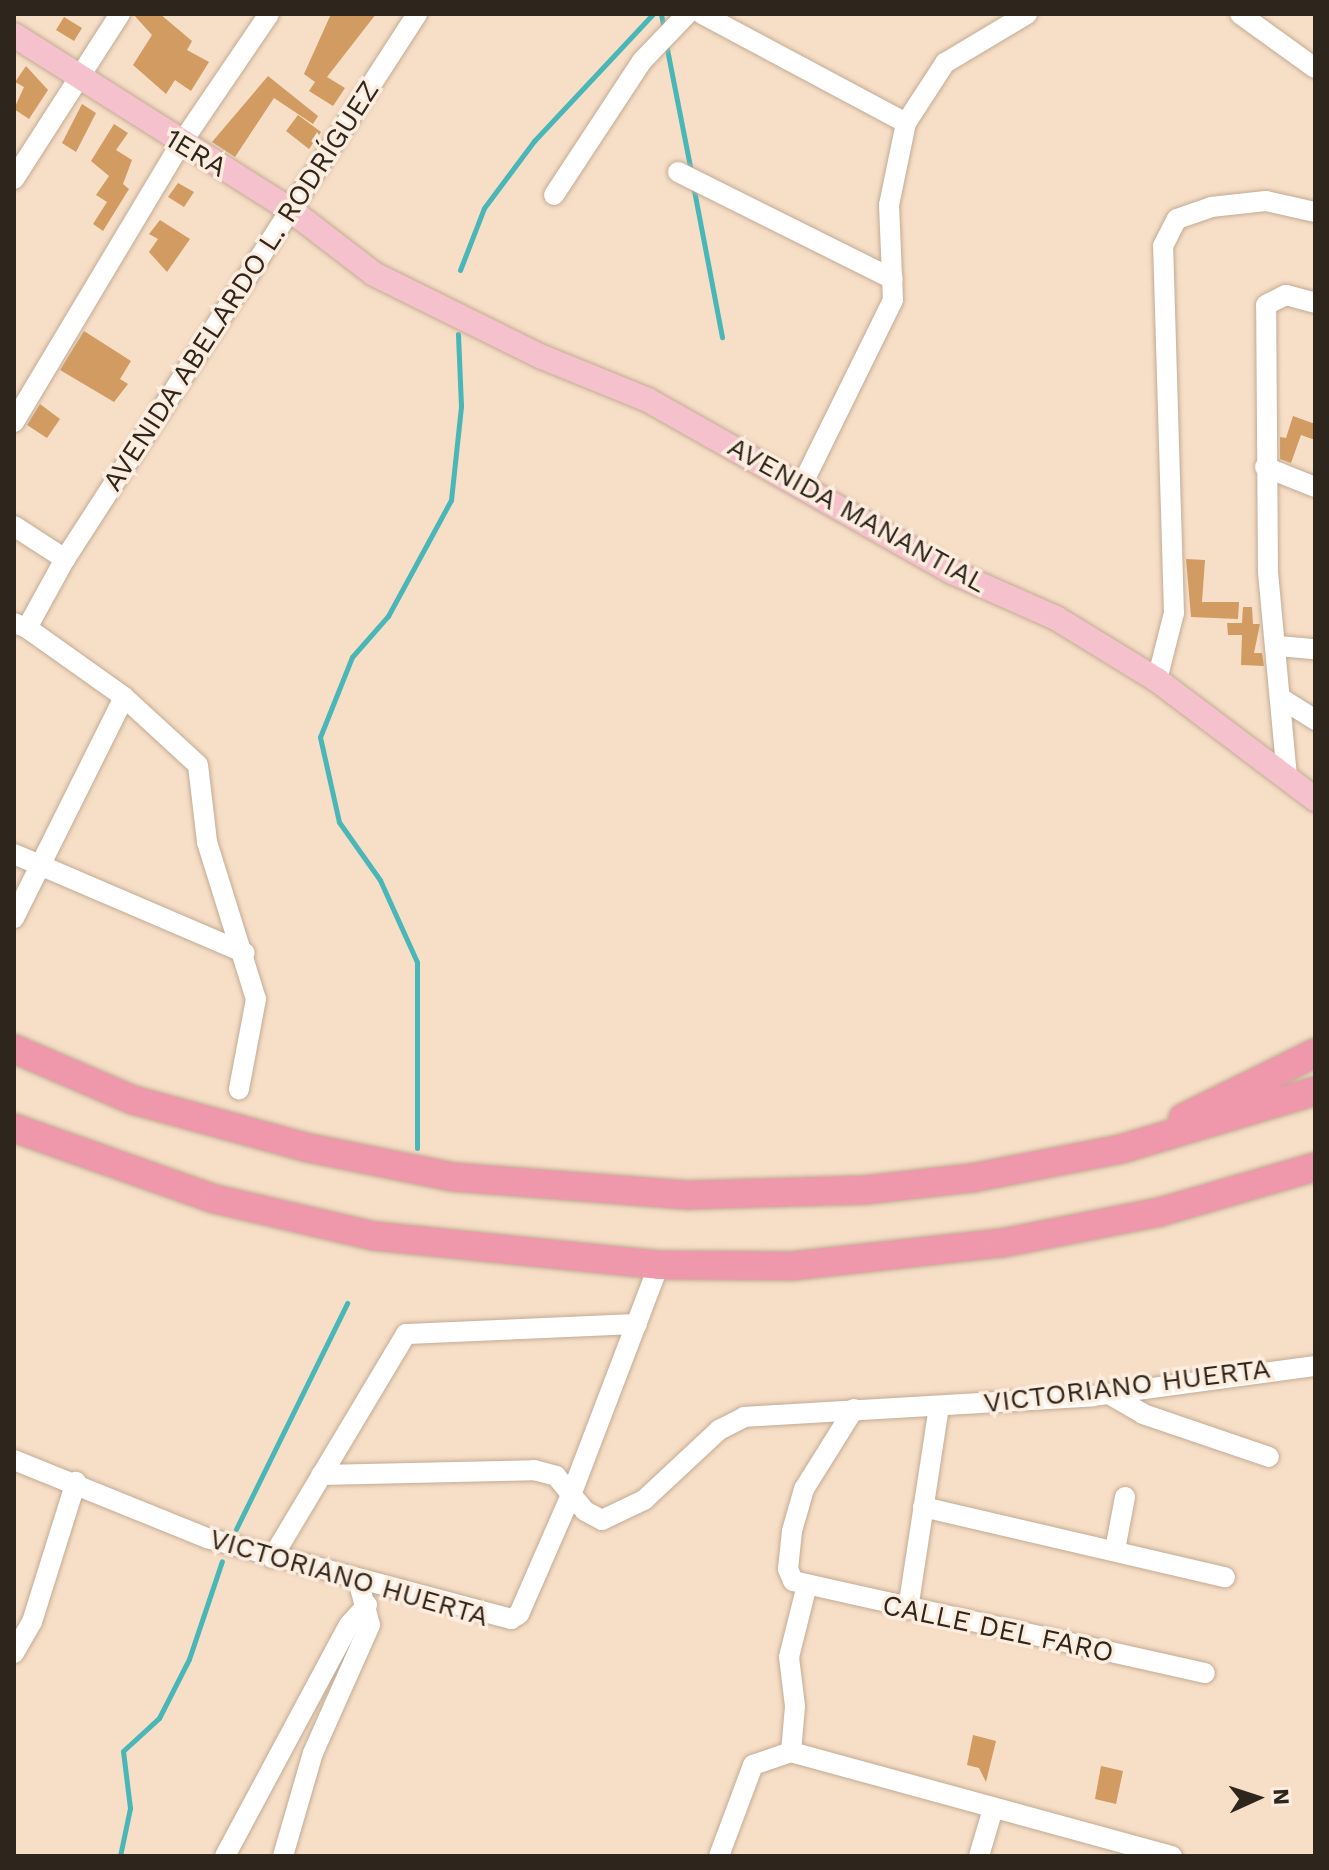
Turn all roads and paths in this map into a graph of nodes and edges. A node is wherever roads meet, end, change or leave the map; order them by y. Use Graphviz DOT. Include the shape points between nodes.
graph roads {
  1 [pos="120,14"];
  2 [pos="269,14"];
  3 [pos="417,14"];
  4 [pos="687,14"];
  5 [pos="702,14"];
  6 [pos="1240,14"];
  7 [pos="1022,15"];
  8 [pos="14,35"];
  9 [pos="1315,68"];
  10 [pos="77,76"];
  11 [pos="906,123"];
  12 [pos="180,145"];
  13 [pos="678,172"];
  14 [pos="14,179"];
  15 [pos="554,195"];
  16 [pos="288,208"];
  17 [pos="1315,212"];
  18 [pos="374,274"];
  19 [pos="893,279"];
  20 [pos="1315,303"];
  21 [pos="14,422"];
  22 [pos="1265,467"];
  23 [pos="801,487"];
  24 [pos="1315,487"];
  25 [pos="14,526"];
  26 [pos="65,559"];
  27 [pos="21,626"];
  28 [pos="1278,646"];
  29 [pos="1315,649"];
  30 [pos="1157,680"];
  31 [pos="124,697"];
  32 [pos="1282,699"];
  33 [pos="1315,720"];
  34 [pos="1287,777"];
  35 [pos="1315,799"];
  36 [pos="14,854"];
  37 [pos="36,866"];
  38 [pos="14,918"];
  39 [pos="245,953"];
  40 [pos="14,1049"];
  41 [pos="1315,1053"];
  42 [pos="239,1089"];
  43 [pos="1315,1091"];
  44 [pos="14,1128"];
  45 [pos="1121,1149"];
  46 [pos="1311,1170"];
  47 [pos="659,1265"];
  48 [pos="637,1324"];
  49 [pos="1315,1366"];
  50 [pos="1109,1394"];
  51 [pos="939,1407"];
  52 [pos="854,1409"];
  53 [pos="1269,1457"];
  54 [pos="14,1460"];
  55 [pos="321,1475"];
  56 [pos="76,1482"];
  57 [pos="571,1495"];
  58 [pos="1125,1497"];
  59 [pos="923,1507"];
  60 [pos="1115,1550"];
  61 [pos="272,1558"];
  62 [pos="1225,1577"];
  63 [pos="358,1580"];
  64 [pos="800,1585"];
  65 [pos="367,1605"];
  66 [pos="908,1609"];
  67 [pos="14,1653"];
  68 [pos="1205,1673"];
  69 [pos="791,1752"];
  70 [pos="992,1812"];
  71 [pos="225,1856"];
  72 [pos="283,1856"];
  73 [pos="719,1856"];
  74 [pos="979,1856"];
  75 [pos="1172,1856"];
  1 -- 10 [label="street"];
  2 -- 12 [label="street"];
  3 -- 16 [label="street, AVENIDA ABELARDO L. RODRÍGUEZ"];
  4 -- 15 [label="street" via="642,61"];
  5 -- 11 [label="street"];
  6 -- 9 [label="street"];
  7 -- 11 [label="street" via="945,63"];
  8 -- 10 [label="main road, 1ERA"];
  10 -- 12 [label="main road, 1ERA"];
  10 -- 14 [label="street"];
  11 -- 19 [label="street" via="889,205"];
  12 -- 16 [label="main road, 1ERA"];
  12 -- 21 [label="street"];
  13 -- 19 [label="street"];
  16 -- 18 [label="main road, 1ERA"];
  16 -- 26 [label="street, AVENIDA ABELARDO L. RODRÍGUEZ"];
  17 -- 30 [label="street" via="1266,201 1211,207 1177,219 1163,246 1174,613"];
  18 -- 23 [label="main road, AVENIDA MANANTIAL" via="542,357 648,400"];
  19 -- 23 [label="street" via="893,300"];
  20 -- 22 [label="street" via="1286,295 1266,305"];
  22 -- 24 [label="street"];
  22 -- 28 [label="street" via="1268,572"];
  23 -- 30 [label="main road, AVENIDA MANANTIAL" via="952,572 1056,618"];
  25 -- 26 [label="street"];
  26 -- 27 [label="street, AVENIDA ABELARDO L. RODRÍGUEZ"];
  27 -- 31 [label="street"];
  28 -- 29 [label="street"];
  28 -- 32 [label="street"];
  30 -- 34 [label="main road, AVENIDA MANANTIAL"];
  31 -- 37 [label="street"];
  31 -- 39 [label="street" via="198,765 207,842"];
  32 -- 33 [label="street"];
  32 -- 34 [label="street"];
  34 -- 35 [label="main road, AVENIDA MANANTIAL"];
  36 -- 37 [label="street"];
  37 -- 38 [label="street"];
  37 -- 39 [label="street"];
  39 -- 42 [label="street" via="255,1024"];
  40 -- 45 [label="highway" via="133,1100 309,1148 532,1185 689,1195 865,1190 972,1178"];
  41 -- 45 [label="highway"];
  43 -- 45 [label="highway"];
  44 -- 47 [label="highway" via="215,1199 374,1236"];
  46 -- 47 [label="highway" via="1160,1212 1002,1243 792,1266"];
  47 -- 48 [label="street"];
  48 -- 55 [label="street" via="406,1334"];
  48 -- 57 [label="street"];
  49 -- 50 [label="street, VICTORIANO HUERTA"];
  50 -- 51 [label="street, VICTORIANO HUERTA"];
  50 -- 53 [label="street" via="1143,1414"];
  51 -- 52 [label="street, VICTORIANO HUERTA"];
  51 -- 59 [label="street"];
  52 -- 57 [label="street, VICTORIANO HUERTA" via="744,1417 719,1430 618,1517 602,1520"];
  52 -- 64 [label="street" via="804,1489 788,1569"];
  54 -- 56 [label="street, VICTORIANO HUERTA"];
  55 -- 57 [label="street" via="534,1470 556,1476"];
  55 -- 61 [label="street"];
  56 -- 61 [label="street, VICTORIANO HUERTA" via="177,1528"];
  56 -- 67 [label="street" via="32,1622"];
  57 -- 63 [label="street, VICTORIANO HUERTA" via="519,1614 511,1619"];
  58 -- 60 [label="street"];
  59 -- 60 [label="street"];
  59 -- 66 [label="street"];
  60 -- 62 [label="street"];
  61 -- 63 [label="street, VICTORIANO HUERTA"];
  63 -- 65 [label="street"];
  64 -- 66 [label="street, CALLE DEL FARO"];
  64 -- 69 [label="street" via="789,1657 795,1706"];
  65 -- 71 [label="street" via="349,1625"];
  65 -- 72 [label="street" via="370,1625 313,1753"];
  66 -- 68 [label="street, CALLE DEL FARO"];
  69 -- 70 [label="street"];
  69 -- 73 [label="street" via="753,1765"];
  70 -- 74 [label="street"];
  70 -- 75 [label="street"];
}
